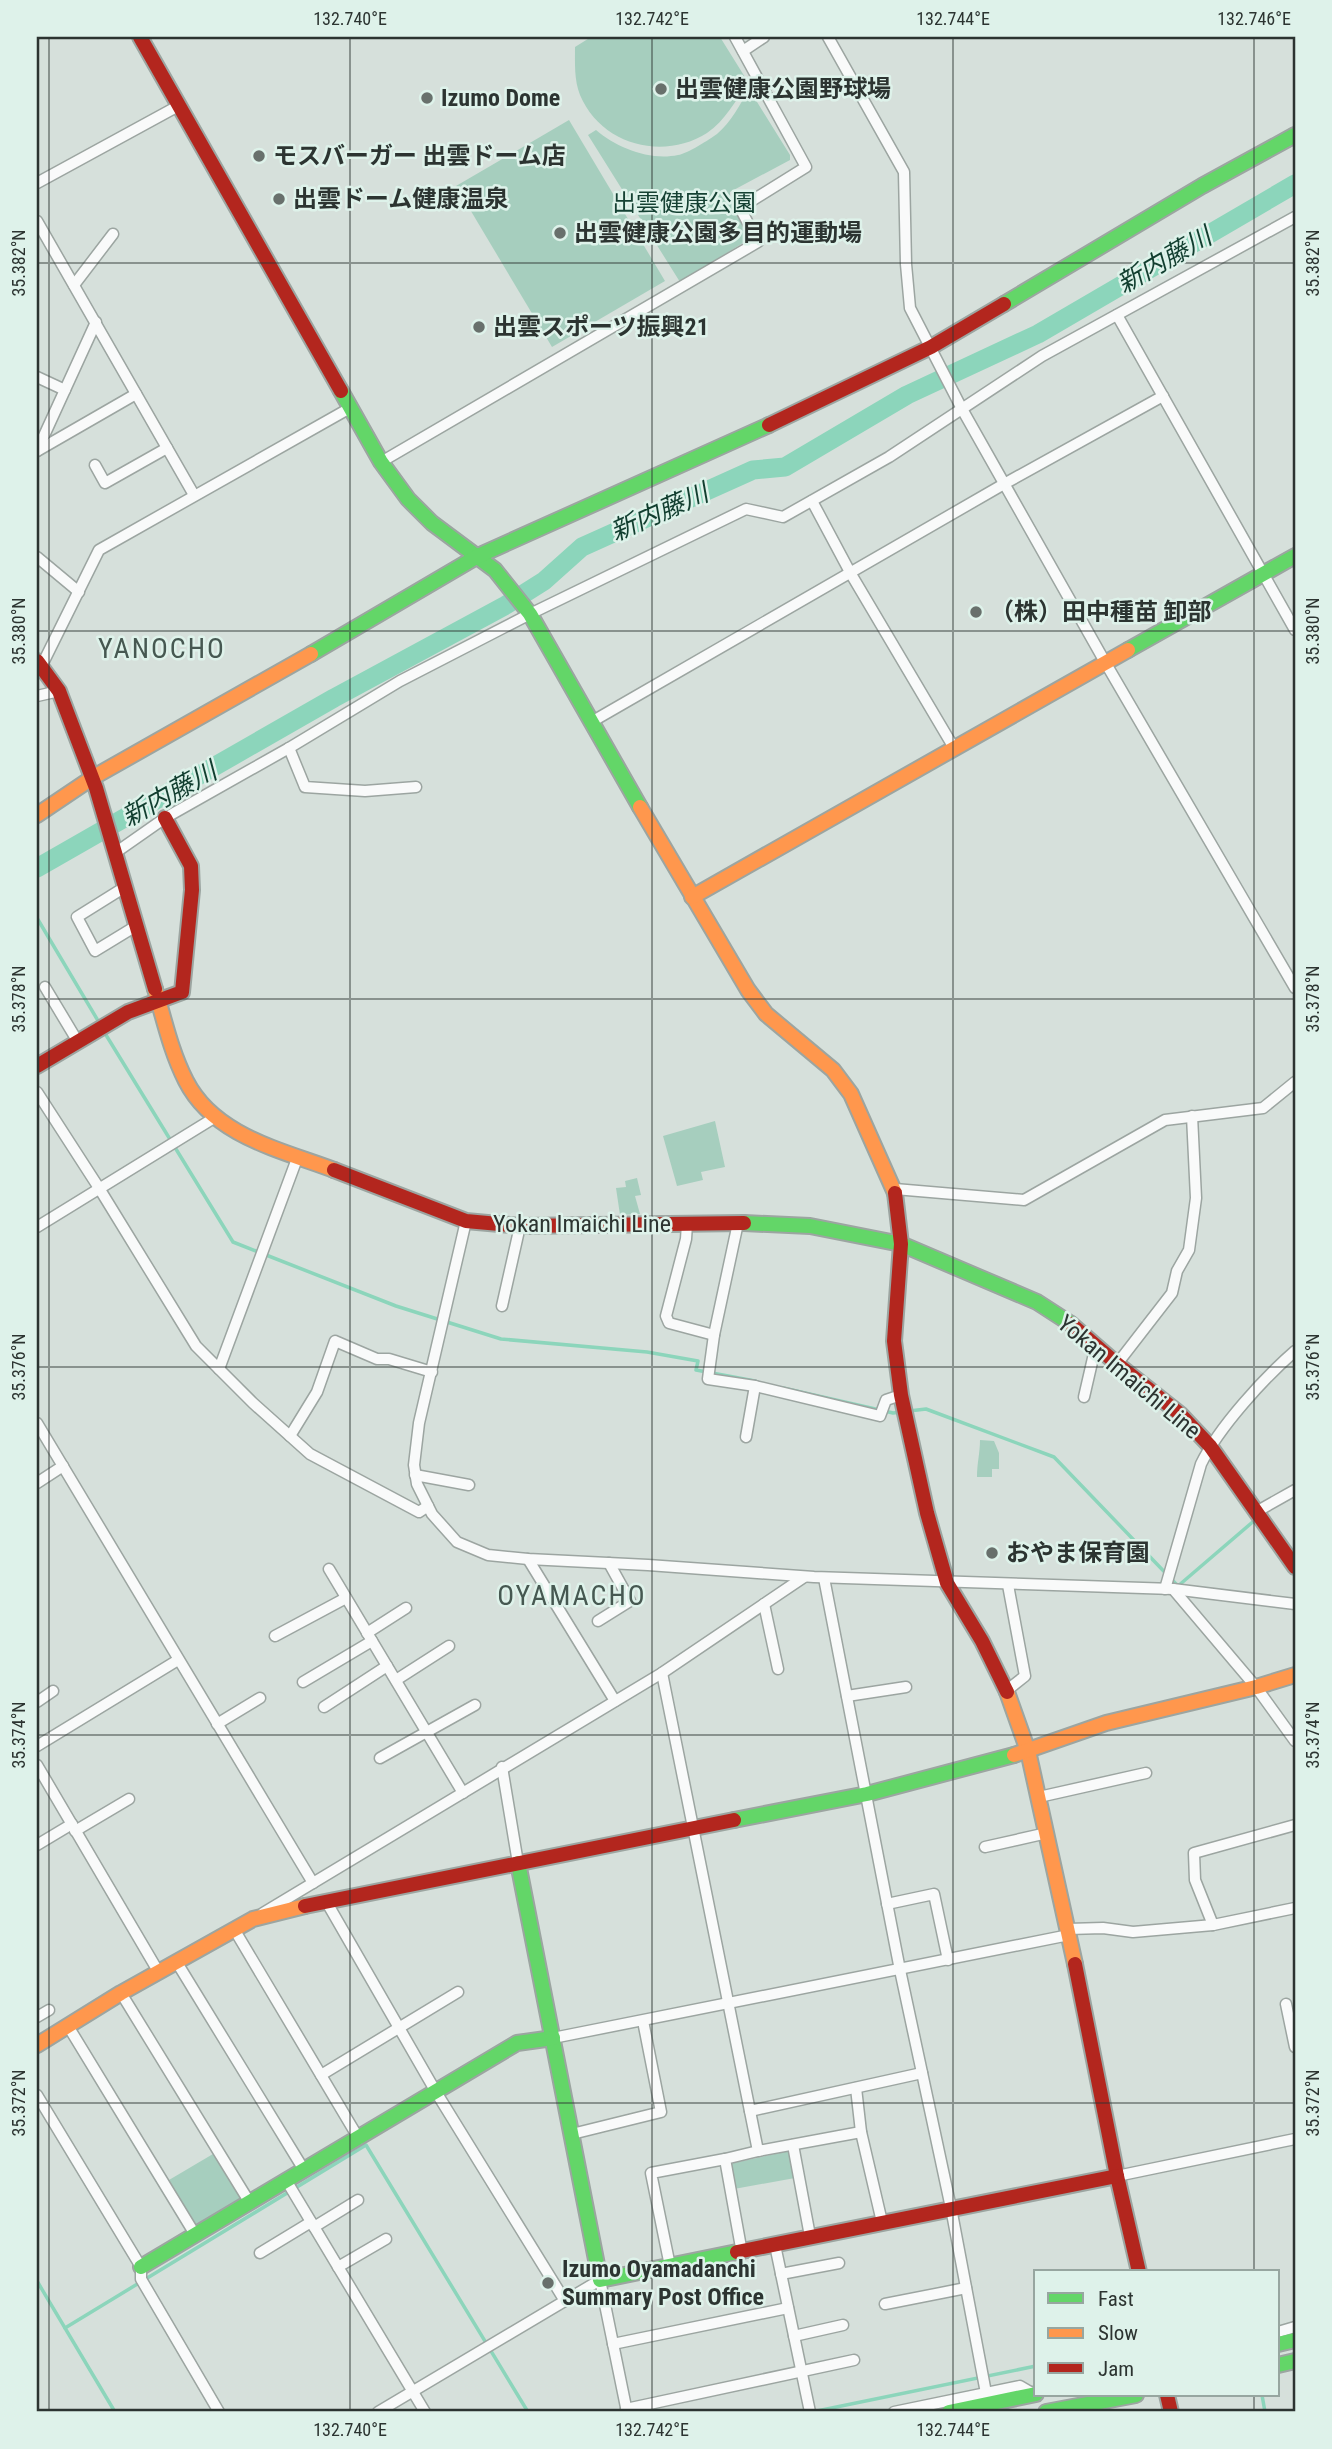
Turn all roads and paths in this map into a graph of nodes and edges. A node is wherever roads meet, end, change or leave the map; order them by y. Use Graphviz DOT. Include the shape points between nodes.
graph roads {
  1 [pos="140,37"];
  2 [pos="735,37"];
  3 [pos="764,37"];
  4 [pos="828,37"];
  5 [pos="743,51"];
  6 [pos="180,105"];
  7 [pos="1295,135"];
  8 [pos="37,183"];
  9 [pos="1295,217"];
  10 [pos="37,220"];
  11 [pos="113,234"];
  12 [pos="74,285"];
  13 [pos="1117,315"];
  14 [pos="96,323"];
  15 [pos="933,353"];
  16 [pos="37,377"];
  17 [pos="65,390"];
  18 [pos="136,394"];
  19 [pos="1163,396"];
  20 [pos="960,406"];
  21 [pos="350,408"];
  22 [pos="167,448"];
  23 [pos="37,451"];
  24 [pos="382,462"];
  25 [pos="95,465"];
  26 [pos="1004,484"];
  27 [pos="194,495"];
  28 [pos="812,501"];
  29 [pos="478,556"];
  30 [pos="1295,556"];
  31 [pos="37,557"];
  32 [pos="851,574"];
  33 [pos="1263,574"];
  34 [pos="79,593"];
  35 [pos="530,614"];
  36 [pos="1295,630"];
  37 [pos="1105,662"];
  38 [pos="39,663"];
  39 [pos="59,691"];
  40 [pos="37,696"];
  41 [pos="593,721"];
  42 [pos="289,748"];
  43 [pos="954,748"];
  44 [pos="94,783"];
  45 [pos="416,787"];
  46 [pos="37,815"];
  47 [pos="165,818"];
  48 [pos="115,850"];
  49 [pos="125,887"];
  50 [pos="692,897"];
  51 [pos="136,926"];
  52 [pos="45,987"];
  53 [pos="1295,988"];
  54 [pos="158,1002"];
  55 [pos="78,1042"];
  56 [pos="37,1066"];
  57 [pos="1295,1082"];
  58 [pos="37,1092"];
  59 [pos="47,1109"];
  60 [pos="37,1115"];
  61 [pos="1192,1116"];
  62 [pos="214,1118"];
  63 [pos="298,1156"];
  64 [pos="99,1188"];
  65 [pos="895,1189"];
  66 [pos="466,1221"];
  67 [pos="738,1223"];
  68 [pos="687,1224"];
  69 [pos="520,1226"];
  70 [pos="37,1227"];
  71 [pos="901,1244"];
  72 [pos="502,1306"];
  73 [pos="714,1335"];
  74 [pos="1096,1345"];
  75 [pos="1295,1351"];
  76 [pos="1117,1364"];
  77 [pos="219,1369"];
  78 [pos="432,1372"];
  79 [pos="755,1386"];
  80 [pos="901,1395"];
  81 [pos="1084,1397"];
  82 [pos="37,1423"];
  83 [pos="290,1436"];
  84 [pos="746,1437"];
  85 [pos="1210,1446"];
  86 [pos="63,1466"];
  87 [pos="415,1475"];
  88 [pos="37,1483"];
  89 [pos="469,1485"];
  90 [pos="1295,1490"];
  91 [pos="428,1506"];
  92 [pos="1256,1512"];
  93 [pos="528,1559"];
  94 [pos="609,1563"];
  95 [pos="1295,1567"];
  96 [pos="328,1569"];
  97 [pos="804,1577"];
  98 [pos="824,1578"];
  99 [pos="947,1583"];
  100 [pos="1008,1585"];
  101 [pos="1169,1589"];
  102 [pos="346,1598"];
  103 [pos="764,1604"];
  104 [pos="1295,1604"];
  105 [pos="406,1608"];
  106 [pos="598,1621"];
  107 [pos="275,1636"];
  108 [pos="370,1637"];
  109 [pos="449,1646"];
  110 [pos="178,1660"];
  111 [pos="387,1666"];
  112 [pos="778,1669"];
  113 [pos="662,1672"];
  114 [pos="1295,1675"];
  115 [pos="396,1681"];
  116 [pos="303,1682"];
  117 [pos="906,1687"];
  118 [pos="1256,1687"];
  119 [pos="53,1691"];
  120 [pos="1006,1691"];
  121 [pos="847,1696"];
  122 [pos="260,1698"];
  123 [pos="615,1701"];
  124 [pos="37,1702"];
  125 [pos="475,1705"];
  126 [pos="324,1707"];
  127 [pos="217,1724"];
  128 [pos="426,1731"];
  129 [pos="1295,1741"];
  130 [pos="37,1746"];
  131 [pos="1028,1751"];
  132 [pos="380,1758"];
  133 [pos="37,1765"];
  134 [pos="502,1768"];
  135 [pos="1146,1773"];
  136 [pos="463,1793"];
  137 [pos="867,1794"];
  138 [pos="1039,1797"];
  139 [pos="129,1799"];
  140 [pos="1295,1825"];
  141 [pos="74,1828"];
  142 [pos="695,1828"];
  143 [pos="1047,1833"];
  144 [pos="37,1845"];
  145 [pos="985,1847"];
  146 [pos="518,1863"];
  147 [pos="313,1883"];
  148 [pos="326,1901"];
  149 [pos="887,1904"];
  150 [pos="1295,1908"];
  151 [pos="253,1919"];
  152 [pos="1213,1926"];
  153 [pos="234,1929"];
  154 [pos="1069,1932"];
  155 [pos="948,1960"];
  156 [pos="176,1961"];
  157 [pos="900,1970"];
  158 [pos="158,1971"];
  159 [pos="458,1992"];
  160 [pos="121,1993"];
  161 [pos="1286,2004"];
  162 [pos="729,2005"];
  163 [pos="49,2010"];
  164 [pos="37,2017"];
  165 [pos="643,2021"];
  166 [pos="68,2026"];
  167 [pos="399,2027"];
  168 [pos="553,2038"];
  169 [pos="37,2045"];
  170 [pos="1295,2047"];
  171 [pos="922,2073"];
  172 [pos="321,2075"];
  173 [pos="856,2088"];
  174 [pos="436,2092"];
  175 [pos="37,2095"];
  176 [pos="750,2111"];
  177 [pos="861,2132"];
  178 [pos="572,2134"];
  179 [pos="359,2138"];
  180 [pos="1295,2140"];
  181 [pos="793,2145"];
  182 [pos="758,2151"];
  183 [pos="724,2159"];
  184 [pos="304,2170"];
  185 [pos="1117,2176"];
  186 [pos="286,2180"];
  187 [pos="358,2200"];
  188 [pos="250,2203"];
  189 [pos="951,2208"];
  190 [pos="882,2222"];
  191 [pos="313,2225"];
  192 [pos="196,2236"];
  193 [pos="810,2236"];
  194 [pos="386,2239"];
  195 [pos="775,2245"];
  196 [pos="260,2253"];
  197 [pos="742,2253"];
  198 [pos="839,2263"];
  199 [pos="670,2266"];
  200 [pos="141,2267"];
  201 [pos="338,2267"];
  202 [pos="1139,2270"];
  203 [pos="780,2274"];
  204 [pos="600,2280"];
  205 [pos="966,2288"];
  206 [pos="565,2301"];
  207 [pos="886,2304"];
  208 [pos="788,2308"];
  209 [pos="843,2325"];
  210 [pos="794,2336"];
  211 [pos="613,2344"];
  212 [pos="854,2360"];
  213 [pos="801,2372"];
  214 [pos="412,2392"];
  215 [pos="986,2393"];
  216 [pos="1034,2393"];
  217 [pos="1034,2394"];
  218 [pos="1132,2396"];
  219 [pos="1081,2409"];
  220 [pos="626,2410"];
  221 [pos="219,2412"];
  222 [pos="378,2412"];
  223 [pos="425,2412"];
  224 [pos="810,2412"];
  225 [pos="894,2412"];
  226 [pos="949,2412"];
  227 [pos="1045,2412"];
  1 -- 6 [label="main road"];
  2 -- 5 [label="street"];
  3 -- 5 [label="street"];
  4 -- 15 [label="street" via="904,172 910,308"];
  5 -- 24 [label="street" via="806,167 740,208 758,242"];
  6 -- 8 [label="street"];
  6 -- 21 [label="main road"];
  7 -- 15 [label="main road"];
  9 -- 13 [label="street"];
  10 -- 12 [label="street"];
  11 -- 12 [label="street"];
  12 -- 14 [label="street"];
  13 -- 19 [label="street"];
  13 -- 20 [label="street"];
  14 -- 17 [label="street"];
  14 -- 18 [label="street"];
  15 -- 20 [label="street"];
  15 -- 29 [label="main road"];
  16 -- 17 [label="street"];
  17 -- 23 [label="street"];
  18 -- 22 [label="street"];
  18 -- 23 [label="street"];
  19 -- 26 [label="street"];
  19 -- 33 [label="street"];
  20 -- 26 [label="street"];
  20 -- 28 [label="street" via="889,457"];
  21 -- 24 [label="main road"];
  21 -- 27 [label="street"];
  22 -- 25 [label="street" via="104,483"];
  22 -- 27 [label="street"];
  24 -- 29 [label="main road" via="432,523"];
  26 -- 32 [label="street"];
  26 -- 37 [label="street"];
  27 -- 34 [label="street" via="99,550"];
  28 -- 32 [label="street"];
  28 -- 35 [label="street" via="783,517 746,509"];
  29 -- 35 [label="main road" via="495,569"];
  29 -- 44 [label="main road"];
  30 -- 33 [label="main road"];
  31 -- 34 [label="street"];
  32 -- 41 [label="street"];
  32 -- 43 [label="street"];
  33 -- 36 [label="street"];
  33 -- 37 [label="main road"];
  34 -- 38 [label="street"];
  35 -- 41 [label="main road"];
  35 -- 42 [label="street" via="400,681"];
  37 -- 43 [label="main road"];
  37 -- 53 [label="street"];
  38 -- 39 [label="main road, Yokan Imaichi Line"];
  39 -- 40 [label="street"];
  39 -- 44 [label="main road, Yokan Imaichi Line"];
  41 -- 50 [label="main road"];
  42 -- 45 [label="street" via="305,787 365,791"];
  42 -- 47 [label="street"];
  43 -- 50 [label="main road"];
  44 -- 46 [label="main road"];
  44 -- 48 [label="main road, Yokan Imaichi Line"];
  47 -- 48 [label="street"];
  47 -- 54 [label="main road" via="191,866 192,890 182,992"];
  48 -- 49 [label="main road, Yokan Imaichi Line"];
  49 -- 51 [label="main road, Yokan Imaichi Line"];
  49 -- 51 [label="street" via="77,917 94,951"];
  50 -- 65 [label="main road" via="766,1014 834,1070 851,1094"];
  51 -- 54 [label="main road, Yokan Imaichi Line"];
  52 -- 55 [label="street"];
  54 -- 55 [label="main road" via="128,1012"];
  54 -- 62 [label="main road, Yokan Imaichi Line" via="185,1082"];
  55 -- 56 [label="main road"];
  57 -- 61 [label="street" via="1263,1108"];
  58 -- 59 [label="street"];
  59 -- 60 [label="street"];
  59 -- 64 [label="street"];
  61 -- 65 [label="street" via="1165,1119 1024,1200"];
  61 -- 76 [label="street" via="1196,1198 1189,1250 1172,1293"];
  62 -- 63 [label="main road, Yokan Imaichi Line" via="242,1135"];
  62 -- 64 [label="street"];
  63 -- 66 [label="main road, Yokan Imaichi Line"];
  63 -- 77 [label="street"];
  64 -- 70 [label="street"];
  64 -- 77 [label="street" via="196,1346"];
  65 -- 71 [label="main road"];
  66 -- 69 [label="main road, Yokan Imaichi Line"];
  66 -- 78 [label="street"];
  67 -- 68 [label="main road, Yokan Imaichi Line"];
  67 -- 71 [label="main road, Yokan Imaichi Line" via="840,1230"];
  67 -- 73 [label="street"];
  68 -- 69 [label="main road, Yokan Imaichi Line"];
  68 -- 73 [label="street" via="666,1316 669,1323"];
  69 -- 72 [label="street"];
  71 -- 74 [label="main road, Yokan Imaichi Line" via="1037,1302"];
  71 -- 80 [label="main road" via="894,1341"];
  73 -- 79 [label="street" via="708,1379"];
  74 -- 76 [label="main road, Yokan Imaichi Line"];
  74 -- 81 [label="street"];
  75 -- 85 [label="street" via="1274,1369"];
  76 -- 85 [label="main road, Yokan Imaichi Line" via="1180,1414"];
  77 -- 83 [label="street"];
  78 -- 83 [label="street" via="377,1359 335,1341 317,1392"];
  78 -- 87 [label="street" via="419,1423"];
  79 -- 80 [label="street" via="880,1416 886,1400"];
  79 -- 84 [label="street"];
  80 -- 99 [label="main road"];
  82 -- 86 [label="street"];
  83 -- 91 [label="street" via="310,1454 419,1512"];
  85 -- 92 [label="main road, Yokan Imaichi Line"];
  85 -- 101 [label="street" via="1201,1464"];
  86 -- 88 [label="street"];
  86 -- 110 [label="street"];
  87 -- 89 [label="street"];
  87 -- 91 [label="street"];
  90 -- 92 [label="street"];
  91 -- 93 [label="street" via="457,1542 488,1555"];
  92 -- 95 [label="main road, Yokan Imaichi Line"];
  93 -- 94 [label="street"];
  93 -- 123 [label="street"];
  94 -- 97 [label="street"];
  94 -- 106 [label="street" via="630,1601"];
  96 -- 102 [label="street"];
  97 -- 98 [label="street"];
  97 -- 103 [label="street"];
  98 -- 99 [label="street"];
  98 -- 121 [label="street"];
  99 -- 100 [label="street"];
  99 -- 120 [label="main road"];
  100 -- 101 [label="street"];
  100 -- 120 [label="street" via="1025,1676"];
  101 -- 104 [label="street"];
  101 -- 118 [label="street"];
  102 -- 107 [label="street"];
  102 -- 108 [label="street"];
  103 -- 112 [label="street"];
  103 -- 113 [label="street"];
  105 -- 108 [label="street"];
  108 -- 111 [label="street"];
  108 -- 116 [label="street"];
  109 -- 115 [label="street"];
  110 -- 127 [label="street"];
  110 -- 130 [label="street"];
  111 -- 115 [label="street"];
  111 -- 126 [label="street"];
  113 -- 123 [label="street"];
  113 -- 142 [label="street"];
  114 -- 118 [label="main road"];
  115 -- 128 [label="street"];
  117 -- 121 [label="street"];
  118 -- 129 [label="street"];
  118 -- 131 [label="main road" via="1106,1723"];
  119 -- 124 [label="street"];
  120 -- 131 [label="main road"];
  121 -- 137 [label="street"];
  122 -- 127 [label="street"];
  123 -- 134 [label="street"];
  125 -- 128 [label="street"];
  127 -- 147 [label="street"];
  128 -- 132 [label="street"];
  128 -- 136 [label="street"];
  131 -- 137 [label="main road"];
  131 -- 138 [label="main road"];
  133 -- 141 [label="street"];
  134 -- 136 [label="street"];
  134 -- 146 [label="street"];
  135 -- 138 [label="street"];
  136 -- 147 [label="street"];
  137 -- 142 [label="main road"];
  137 -- 149 [label="street"];
  138 -- 143 [label="main road"];
  139 -- 141 [label="street"];
  140 -- 152 [label="street" via="1194,1853 1195,1880"];
  141 -- 144 [label="street"];
  141 -- 158 [label="street"];
  142 -- 146 [label="main road"];
  142 -- 162 [label="street"];
  143 -- 145 [label="street"];
  143 -- 154 [label="main road"];
  146 -- 148 [label="main road"];
  146 -- 168 [label="main road"];
  147 -- 151 [label="street"];
  148 -- 151 [label="main road"];
  148 -- 167 [label="street"];
  149 -- 155 [label="street" via="934,1894"];
  149 -- 157 [label="street"];
  150 -- 152 [label="street"];
  151 -- 153 [label="main road"];
  152 -- 154 [label="street"];
  153 -- 156 [label="main road"];
  153 -- 172 [label="street"];
  154 -- 155 [label="street"];
  154 -- 185 [label="main road"];
  155 -- 157 [label="street"];
  156 -- 158 [label="main road"];
  156 -- 184 [label="street"];
  157 -- 162 [label="street"];
  157 -- 171 [label="street"];
  158 -- 160 [label="main road"];
  159 -- 167 [label="street"];
  160 -- 166 [label="main road"];
  160 -- 188 [label="street"];
  161 -- 170 [label="street"];
  162 -- 165 [label="street"];
  162 -- 176 [label="street"];
  163 -- 164 [label="street"];
  165 -- 168 [label="street"];
  165 -- 178 [label="street" via="661,2112"];
  166 -- 169 [label="main road"];
  166 -- 192 [label="street"];
  167 -- 172 [label="street"];
  167 -- 174 [label="street"];
  168 -- 174 [label="main road" via="517,2043"];
  168 -- 178 [label="main road"];
  171 -- 173 [label="street"];
  171 -- 189 [label="street"];
  172 -- 179 [label="street"];
  173 -- 176 [label="street"];
  173 -- 177 [label="street"];
  174 -- 179 [label="main road"];
  174 -- 206 [label="street"];
  175 -- 200 [label="street"];
  176 -- 182 [label="street"];
  177 -- 181 [label="street"];
  177 -- 190 [label="street"];
  178 -- 204 [label="main road"];
  179 -- 184 [label="main road"];
  180 -- 185 [label="street"];
  181 -- 182 [label="street"];
  181 -- 193 [label="street"];
  182 -- 183 [label="street"];
  183 -- 197 [label="street"];
  183 -- 199 [label="street" via="651,2173"];
  184 -- 186 [label="main road"];
  185 -- 189 [label="main road"];
  185 -- 202 [label="main road"];
  186 -- 188 [label="main road"];
  186 -- 191 [label="street"];
  187 -- 191 [label="street"];
  188 -- 192 [label="main road"];
  189 -- 190 [label="main road"];
  189 -- 205 [label="street"];
  190 -- 193 [label="main road"];
  191 -- 196 [label="street"];
  191 -- 201 [label="street"];
  192 -- 200 [label="main road"];
  193 -- 195 [label="main road"];
  194 -- 201 [label="street"];
  195 -- 197 [label="main road"];
  195 -- 203 [label="street"];
  197 -- 199 [label="main road"];
  198 -- 203 [label="street"];
  199 -- 204 [label="main road"];
  200 -- 221 [label="street" via="141,2279"];
  201 -- 214 [label="street"];
  203 -- 208 [label="street"];
  204 -- 206 [label="street"];
  204 -- 211 [label="street"];
  205 -- 207 [label="street"];
  205 -- 215 [label="street"];
  206 -- 214 [label="street"];
  208 -- 210 [label="street"];
  208 -- 211 [label="street"];
  209 -- 210 [label="street"];
  210 -- 213 [label="street"];
  211 -- 220 [label="street"];
  212 -- 213 [label="street"];
  213 -- 220 [label="street"];
  213 -- 224 [label="street"];
  214 -- 222 [label="street"];
  214 -- 223 [label="street"];
  215 -- 216 [label="street" via="1020,2386"];
  215 -- 225 [label="street"];
  217 -- 226 [label="main road"];
  218 -- 219 [label="main road"];
  219 -- 227 [label="main road"];
}
